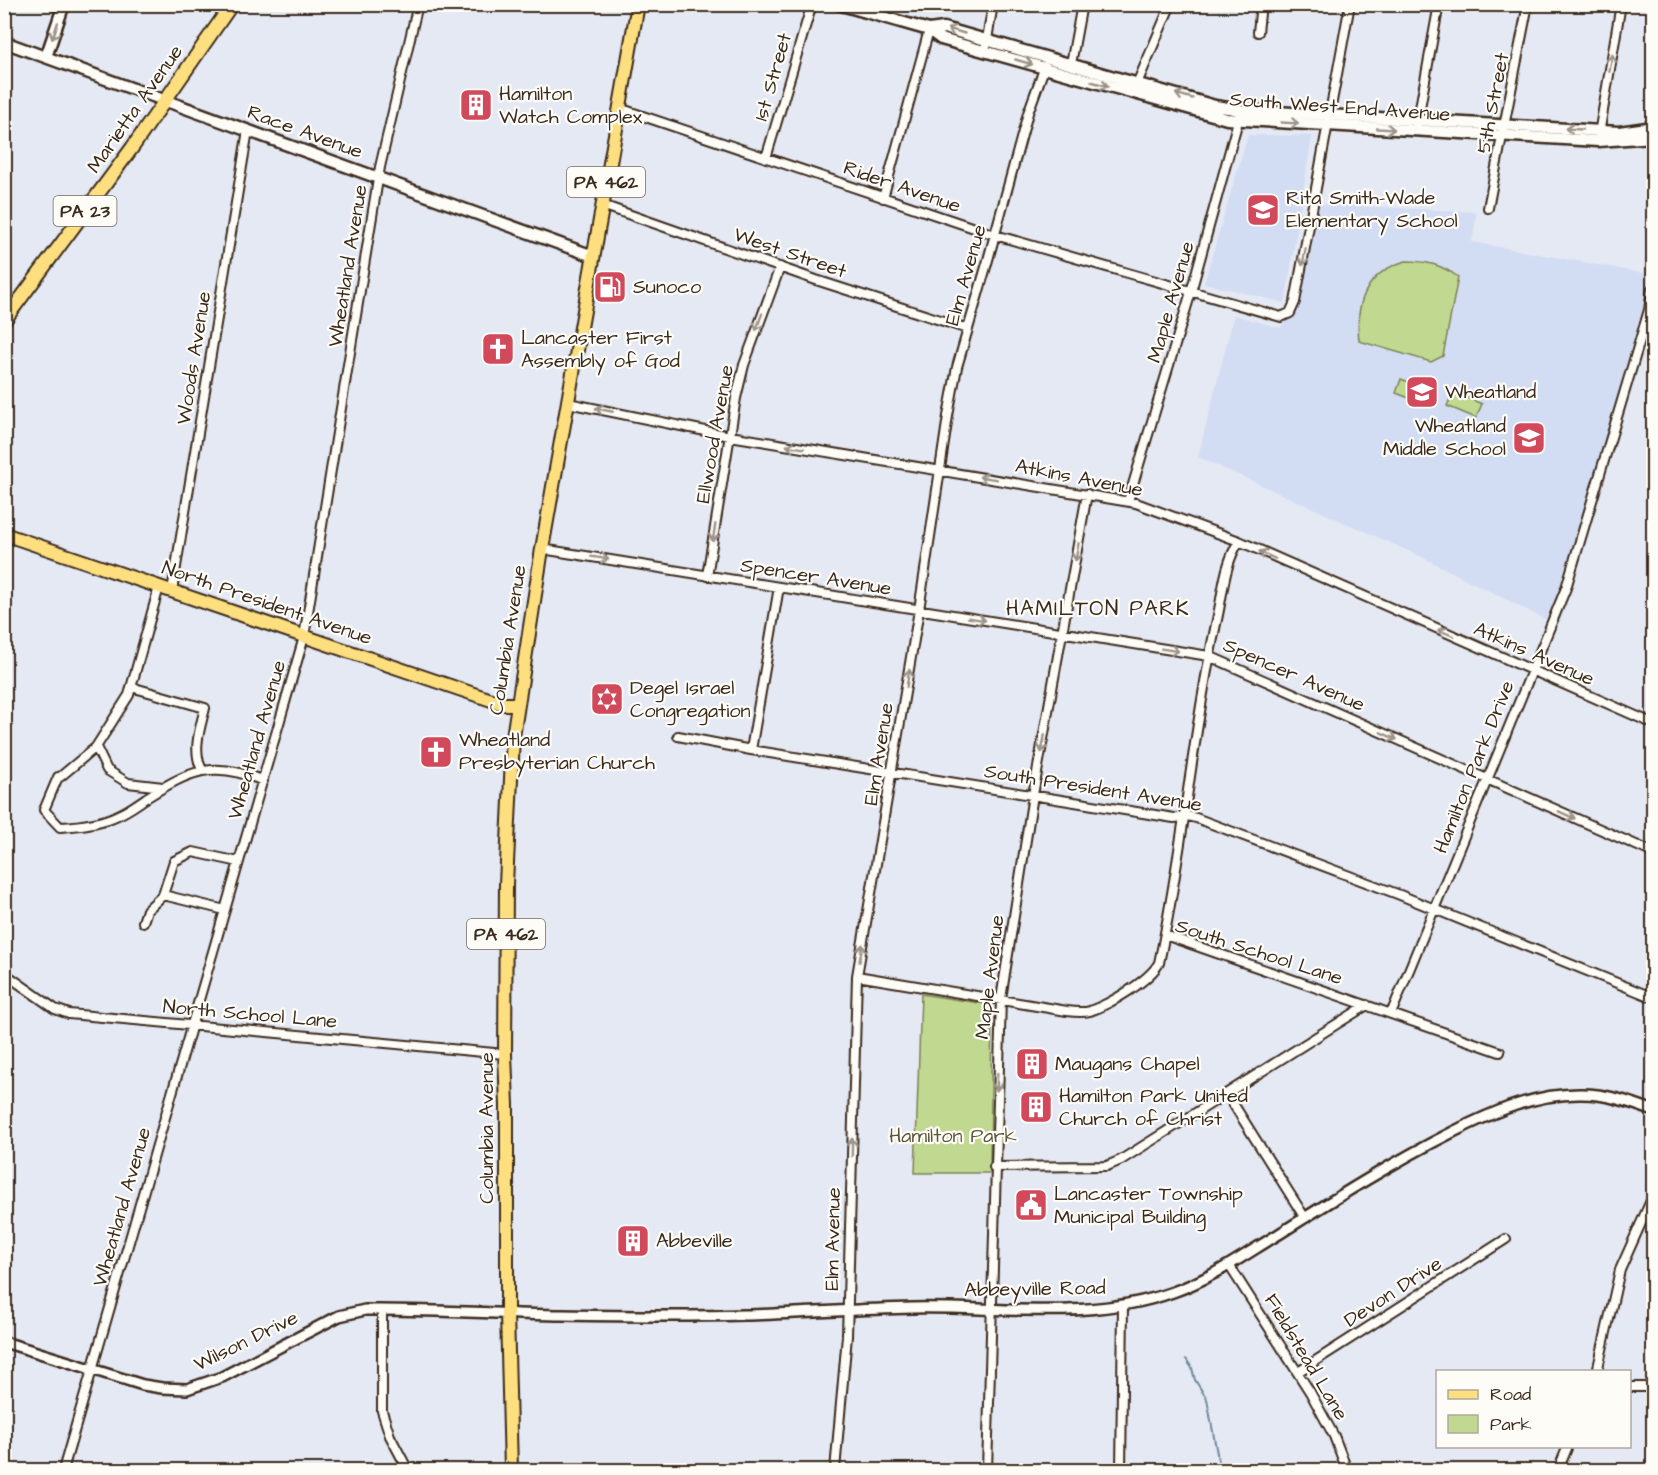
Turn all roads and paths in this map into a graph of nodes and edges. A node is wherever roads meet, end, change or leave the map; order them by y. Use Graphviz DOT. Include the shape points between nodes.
graph roads {
  1 [pos="64,4"];
  2 [pos="232,4"];
  3 [pos="418,4"];
  4 [pos="638,4"];
  5 [pos="812,4"];
  6 [pos="838,4"];
  7 [pos="993,4"];
  8 [pos="1082,4"];
  9 [pos="1171,4"];
  10 [pos="1261,4"];
  11 [pos="1350,4"];
  12 [pos="1439,4"];
  13 [pos="1528,4"];
  14 [pos="1622,4"];
  15 [pos="929,30"];
  16 [pos="1258,32"];
  17 [pos="4,42"];
  18 [pos="986,46"];
  19 [pos="46,57"];
  20 [pos="1047,57"];
  21 [pos="1071,64"];
  22 [pos="1044,68"];
  23 [pos="1135,88"];
  24 [pos="165,100"];
  25 [pos="619,108"];
  26 [pos="1240,115"];
  27 [pos="1329,120"];
  28 [pos="1417,125"];
  29 [pos="1653,127"];
  30 [pos="248,130"];
  31 [pos="1505,130"];
  32 [pos="1599,136"];
  33 [pos="1653,137"];
  34 [pos="766,158"];
  35 [pos="379,178"];
  36 [pos="883,198"];
  37 [pos="602,205"];
  38 [pos="1488,208"];
  39 [pos="995,235"];
  40 [pos="593,256"];
  41 [pos="780,267"];
  42 [pos="1652,289"];
  43 [pos="1191,292"];
  44 [pos="4,321"];
  45 [pos="968,329"];
  46 [pos="568,403"];
  47 [pos="730,436"];
  48 [pos="941,470"];
  49 [pos="1087,494"];
  50 [pos="1128,501"];
  51 [pos="4,534"];
  52 [pos="1239,542"];
  53 [pos="542,549"];
  54 [pos="707,576"];
  55 [pos="159,587"];
  56 [pos="779,587"];
  57 [pos="172,591"];
  58 [pos="920,610"];
  59 [pos="1063,633"];
  60 [pos="304,637"];
  61 [pos="1209,656"];
  62 [pos="1532,670"];
  63 [pos="131,687"];
  64 [pos="517,704"];
  65 [pos="1653,724"];
  66 [pos="678,736"];
  67 [pos="96,747"];
  68 [pos="751,750"];
  69 [pos="202,770"];
  70 [pos="892,773"];
  71 [pos="1487,780"];
  72 [pos="262,781"];
  73 [pos="166,787"];
  74 [pos="1034,795"];
  75 [pos="1184,817"];
  76 [pos="1653,853"];
  77 [pos="239,862"];
  78 [pos="163,895"];
  79 [pos="1433,909"];
  80 [pos="225,910"];
  81 [pos="143,922"];
  82 [pos="1165,935"];
  83 [pos="4,973"];
  84 [pos="857,976"];
  85 [pos="1653,998"];
  86 [pos="1001,999"];
  87 [pos="1366,1005"];
  88 [pos="1391,1014"];
  89 [pos="192,1025"];
  90 [pos="1500,1052"];
  91 [pos="505,1054"];
  92 [pos="1227,1094"];
  93 [pos="1653,1111"];
  94 [pos="994,1167"];
  95 [pos="1653,1194"];
  96 [pos="1305,1218"];
  97 [pos="1506,1239"];
  98 [pos="1229,1265"];
  99 [pos="1123,1305"];
  100 [pos="990,1309"];
  101 [pos="382,1310"];
  102 [pos="848,1311"];
  103 [pos="507,1313"];
  104 [pos="4,1342"];
  105 [pos="92,1368"];
  106 [pos="1597,1370"];
  107 [pos="1298,1372"];
  108 [pos="1631,1387"];
  109 [pos="1653,1387"];
  110 [pos="1567,1448"];
  111 [pos="63,1470"];
  112 [pos="408,1470"];
  113 [pos="511,1470"];
  114 [pos="835,1470"];
  115 [pos="987,1470"];
  116 [pos="1121,1470"];
  117 [pos="1347,1470"];
  118 [pos="1558,1470"];
  1 -- 19 [label="main road, one-way"];
  2 -- 24 [label="main road, Marietta Avenue / PA 23"];
  3 -- 35 [label="street, Wheatland Avenue"];
  4 -- 25 [label="main road, Columbia Avenue / PA 462"];
  5 -- 34 [label="street, 1st Street"];
  6 -- 15 [label="main road, South West End Avenue"];
  7 -- 18 [label="street"];
  8 -- 21 [label="street"];
  9 -- 23 [label="street"];
  10 -- 16 [label="street"];
  11 -- 27 [label="street"];
  12 -- 28 [label="street"];
  13 -- 31 [label="street, 5th Street"];
  32 -- 14 [label="street, one-way"];
  15 -- 18 [label="main road, South West End Avenue" via="944,28"];
  15 -- 36 [label="street"];
  17 -- 19 [label="main road, Race Avenue"];
  18 -- 20 [label="main road, South West End Avenue"];
  18 -- 22 [label="main road, South West End Avenue, one-way"];
  19 -- 24 [label="main road, Race Avenue"];
  20 -- 21 [label="main road, South West End Avenue"];
  20 -- 22 [label="street, Elm Avenue"];
  21 -- 23 [label="main road, South West End Avenue"];
  22 -- 23 [label="main road, South West End Avenue, one-way"];
  22 -- 39 [label="street, Elm Avenue"];
  23 -- 26 [label="main road, South West End Avenue" via="1213,116"];
  24 -- 30 [label="main road, Race Avenue"];
  24 -- 44 [label="main road, Marietta Avenue / PA 23"];
  25 -- 34 [label="street, Rider Avenue"];
  25 -- 37 [label="main road, Columbia Avenue / PA 462"];
  26 -- 27 [label="main road, South West End Avenue"];
  26 -- 43 [label="street, Maple Avenue"];
  27 -- 28 [label="main road, South West End Avenue"];
  27 -- 43 [label="street, Rider Avenue, one-way" via="1290,313 1281,317"];
  28 -- 31 [label="main road, South West End Avenue"];
  29 -- 32 [label="main road, South West End Avenue"];
  30 -- 35 [label="main road, Race Avenue"];
  30 -- 57 [label="street, Woods Avenue"];
  31 -- 32 [label="main road, South West End Avenue"];
  31 -- 38 [label="street, 5th Street"];
  32 -- 33 [label="main road, South West End Avenue"];
  34 -- 36 [label="street, Rider Avenue"];
  35 -- 40 [label="main road, Race Avenue"];
  35 -- 60 [label="street, Wheatland Avenue"];
  36 -- 39 [label="street, Rider Avenue"];
  37 -- 40 [label="main road, Columbia Avenue / PA 462"];
  37 -- 41 [label="street, West Street"];
  39 -- 43 [label="street, Rider Avenue"];
  39 -- 45 [label="street, Elm Avenue"];
  40 -- 46 [label="main road, Columbia Avenue / PA 462"];
  41 -- 45 [label="street, West Street"];
  41 -- 47 [label="street, Ellwood Avenue, one-way" via="744,365"];
  42 -- 62 [label="street, Hamilton Park Drive" via="1566,588"];
  43 -- 50 [label="street, Maple Avenue"];
  45 -- 48 [label="street, Elm Avenue" via="957,367"];
  47 -- 46 [label="street, Atkins Avenue, one-way"];
  46 -- 53 [label="main road, Columbia Avenue / PA 462"];
  48 -- 47 [label="street, Atkins Avenue, one-way"];
  47 -- 54 [label="street, Ellwood Avenue, one-way"];
  49 -- 48 [label="street, Atkins Avenue, one-way"];
  48 -- 58 [label="street, Elm Avenue"];
  49 -- 50 [label="street, Atkins Avenue"];
  49 -- 59 [label="street, Maple Avenue, one-way"];
  50 -- 52 [label="street, Atkins Avenue"];
  51 -- 55 [label="main road, North President Avenue"];
  52 -- 61 [label="street" via="1226,567"];
  62 -- 52 [label="street, Atkins Avenue, one-way"];
  53 -- 54 [label="street, Spencer Avenue, one-way"];
  53 -- 64 [label="main road, Columbia Avenue / PA 462"];
  54 -- 56 [label="street, Spencer Avenue"];
  55 -- 57 [label="main road, North President Avenue"];
  55 -- 63 [label="street"];
  56 -- 58 [label="street, Spencer Avenue"];
  56 -- 68 [label="street"];
  57 -- 60 [label="main road, North President Avenue"];
  58 -- 59 [label="street, Spencer Avenue, one-way"];
  70 -- 58 [label="street, Elm Avenue, one-way"];
  59 -- 61 [label="street, Spencer Avenue, one-way"];
  59 -- 74 [label="street, Maple Avenue, one-way"];
  60 -- 64 [label="main road, North President Avenue" via="503,704"];
  60 -- 72 [label="street, Wheatland Avenue"];
  61 -- 71 [label="street, Spencer Avenue, one-way"];
  61 -- 75 [label="street"];
  62 -- 65 [label="street, Atkins Avenue"];
  62 -- 71 [label="street, Hamilton Park Drive"];
  63 -- 67 [label="street"];
  63 -- 69 [label="street" via="205,708 197,740 197,759"];
  64 -- 91 [label="main road, Columbia Avenue / PA 462" via="506,884"];
  66 -- 68 [label="street, South President Avenue"];
  67 -- 73 [label="street" via="106,770 128,783"];
  67 -- 73 [label="street" via="58,777 44,810 60,827 84,826 119,815"];
  68 -- 70 [label="street, South President Avenue"];
  69 -- 72 [label="street" via="231,770"];
  69 -- 73 [label="street"];
  70 -- 74 [label="street, South President Avenue"];
  84 -- 70 [label="street, Elm Avenue, one-way"];
  71 -- 76 [label="street, Spencer Avenue, one-way"];
  71 -- 79 [label="street, Hamilton Park Drive"];
  72 -- 77 [label="street, Wheatland Avenue"];
  74 -- 75 [label="street, South President Avenue"];
  74 -- 86 [label="street, Maple Avenue"];
  75 -- 79 [label="street, South President Avenue" via="1291,853"];
  75 -- 82 [label="street"];
  77 -- 78 [label="street" via="193,852 174,861"];
  77 -- 80 [label="street, Wheatland Avenue"];
  78 -- 80 [label="street"];
  78 -- 81 [label="street" via="147,910"];
  79 -- 85 [label="street, South President Avenue"];
  79 -- 88 [label="street, Hamilton Park Drive"];
  80 -- 89 [label="street, Wheatland Avenue"];
  82 -- 86 [label="street, South School Lane" via="1159,963 1150,975 1089,1011"];
  82 -- 87 [label="street, South School Lane"];
  83 -- 89 [label="street, North School Lane" via="62,1012"];
  84 -- 86 [label="street, South School Lane"];
  102 -- 84 [label="street, Elm Avenue, one-way"];
  86 -- 94 [label="street, Maple Avenue, one-way"];
  87 -- 88 [label="street, South School Lane"];
  87 -- 92 [label="street"];
  88 -- 90 [label="street, South School Lane"];
  89 -- 91 [label="street, North School Lane"];
  89 -- 105 [label="street, Wheatland Avenue"];
  91 -- 103 [label="main road, Columbia Avenue / PA 462"];
  92 -- 94 [label="street" via="1107,1166"];
  92 -- 96 [label="street"];
  93 -- 96 [label="street, Abbeyville Road" via="1591,1094 1525,1102 1475,1121 1407,1155"];
  94 -- 100 [label="street, Maple Avenue"];
  95 -- 106 [label="street" via="1620,1270"];
  96 -- 98 [label="street, Abbeyville Road"];
  97 -- 107 [label="street, Devon Drive"];
  98 -- 99 [label="street, Abbeyville Road" via="1174,1292"];
  98 -- 107 [label="street, Fieldstead Lane"];
  99 -- 100 [label="street, Abbeyville Road" via="1060,1310"];
  99 -- 116 [label="street"];
  100 -- 102 [label="street, Abbeyville Road"];
  100 -- 115 [label="street, Maple Avenue"];
  101 -- 103 [label="street, Wilson Drive"];
  101 -- 105 [label="street, Wilson Drive" via="339,1316 222,1377 187,1389 143,1385"];
  101 -- 112 [label="street" via="382,1411"];
  102 -- 103 [label="street, Abbeyville Road" via="721,1316"];
  102 -- 114 [label="street, Elm Avenue"];
  103 -- 113 [label="main road, Columbia Avenue / PA 462"];
  104 -- 105 [label="street, Wilson Drive"];
  105 -- 111 [label="street, Wheatland Avenue"];
  107 -- 117 [label="street, Fieldstead Lane" via="1334,1436"];
  108 -- 109 [label="street"];
  110 -- 118 [label="street"];
}
